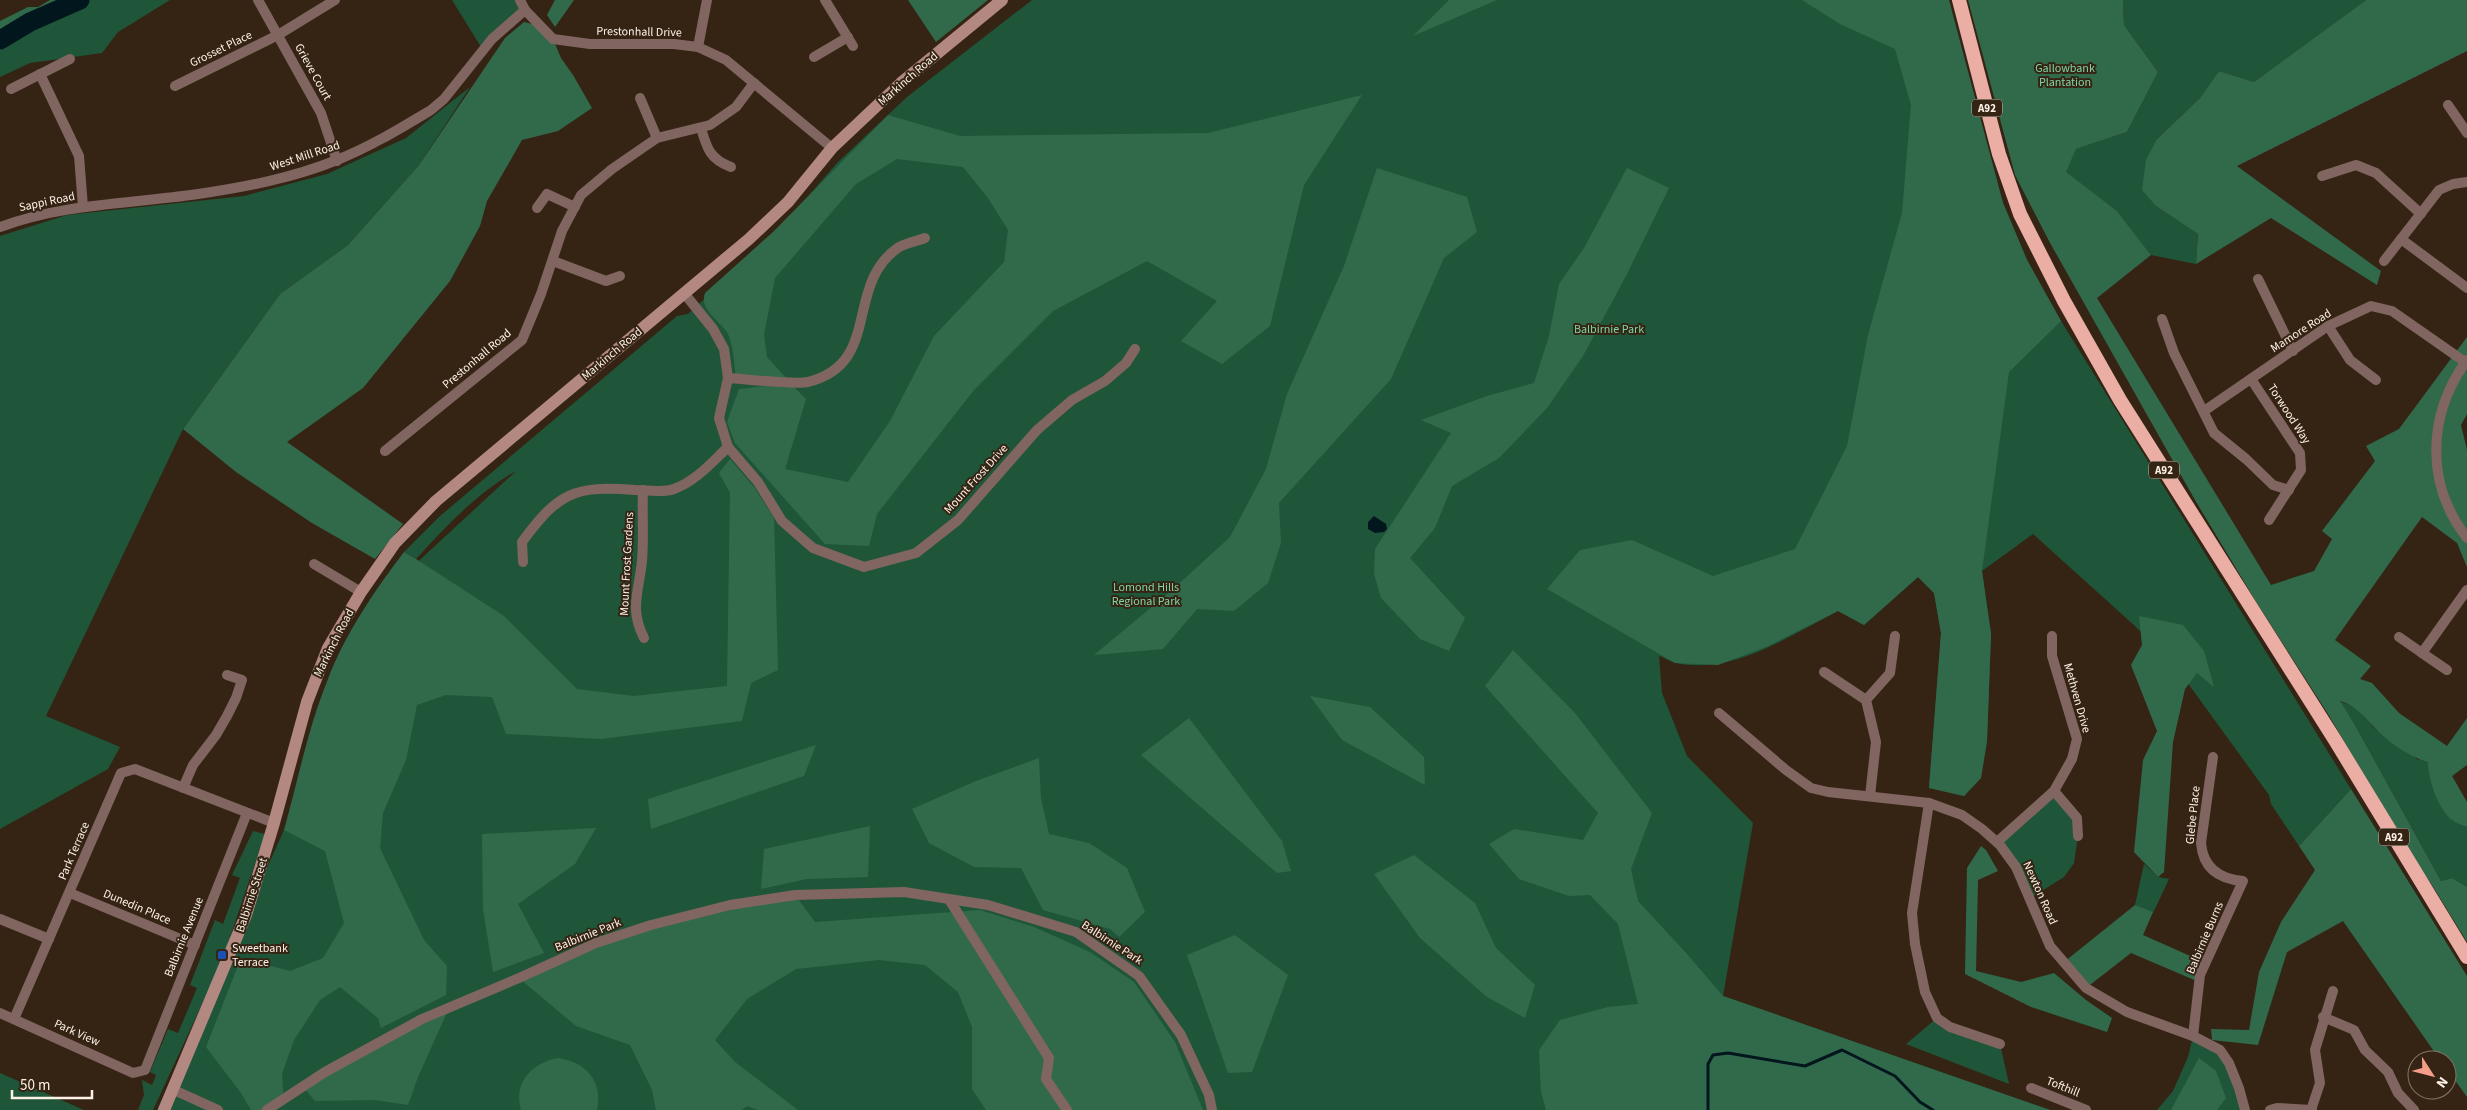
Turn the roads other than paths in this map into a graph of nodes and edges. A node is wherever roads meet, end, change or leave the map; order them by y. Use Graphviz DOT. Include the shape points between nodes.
graph roads {
  1 [pos="258,0"];
  2 [pos="335,0"];
  3 [pos="520,0"];
  4 [pos="707,0"];
  5 [pos="825,0"];
  6 [pos="1002,0"];
  7 [pos="1959,0"];
  8 [pos="525,10"];
  9 [pos="278,35"];
  10 [pos="698,47"];
  11 [pos="814,57"];
  12 [pos="70,58"];
  13 [pos="40,74"];
  14 [pos="754,83"];
  15 [pos="175,86"];
  16 [pos="11,89"];
  17 [pos="640,98"];
  18 [pos="2448,105"];
  19 [pos="701,128"];
  20 [pos="2467,133"];
  21 [pos="657,138"];
  22 [pos="832,148"];
  23 [pos="337,161"];
  24 [pos="731,167"];
  25 [pos="2322,176"];
  26 [pos="2467,182"];
  27 [pos="99,204"];
  28 [pos="575,206"];
  29 [pos="83,207"];
  30 [pos="538,208"];
  31 [pos="2421,214"];
  32 [pos="0,227"];
  33 [pos="925,238"];
  34 [pos="2401,239"];
  35 [pos="2384,261"];
  36 [pos="553,262"];
  37 [pos="620,276"];
  38 [pos="2258,278"];
  39 [pos="2467,288"];
  40 [pos="684,294"];
  41 [pos="2162,319"];
  42 [pos="2328,326"];
  43 [pos="1135,349"];
  44 [pos="2293,351"];
  45 [pos="2466,361"];
  46 [pos="728,378"];
  47 [pos="2251,379"];
  48 [pos="2376,380"];
  49 [pos="2204,412"];
  50 [pos="728,447"];
  51 [pos="385,451"];
  52 [pos="643,490"];
  53 [pos="2289,490"];
  54 [pos="2269,520"];
  55 [pos="2467,538"];
  56 [pos="524,562"];
  57 [pos="314,564"];
  58 [pos="2467,590"];
  59 [pos="361,592"];
  60 [pos="1895,636"];
  61 [pos="2052,636"];
  62 [pos="2399,637"];
  63 [pos="644,638"];
  64 [pos="2422,653"];
  65 [pos="2447,670"];
  66 [pos="1824,672"];
  67 [pos="227,675"];
  68 [pos="1866,700"];
  69 [pos="1718,713"];
  70 [pos="2213,757"];
  71 [pos="292,758"];
  72 [pos="184,788"];
  73 [pos="2054,791"];
  74 [pos="1870,796"];
  75 [pos="1929,803"];
  76 [pos="247,813"];
  77 [pos="274,823"];
  78 [pos="2078,836"];
  79 [pos="1997,842"];
  80 [pos="2243,881"];
  81 [pos="70,893"];
  82 [pos="950,901"];
  83 [pos="0,919"];
  84 [pos="50,939"];
  85 [pos="195,945"];
  86 [pos="2467,957"];
  87 [pos="2333,991"];
  88 [pos="0,1013"];
  89 [pos="2323,1017"];
  90 [pos="14,1019"];
  91 [pos="2193,1036"];
  92 [pos="2000,1044"];
  93 [pos="145,1070"];
  94 [pos="2031,1088"];
  95 [pos="174,1090"];
  96 [pos="164,1110"];
  97 [pos="218,1110"];
  98 [pos="267,1110"];
  99 [pos="1067,1110"];
  100 [pos="1212,1110"];
  101 [pos="2086,1110"];
  102 [pos="2245,1110"];
  103 [pos="2270,1110"];
  104 [pos="2312,1110"];
  105 [pos="2414,1110"];
  1 -- 9 [label="street, Grieve Court"];
  2 -- 9 [label="street, Grosset Place"];
  3 -- 8 [label="street, Prestonhall Drive"];
  4 -- 10 [label="street"];
  5 -- 11 [label="street" via="851,42"];
  6 -- 22 [label="main road, Markinch Road" via="901,84"];
  7 -- 86 [label="highway, A92" via="1999,154 2020,214 2054,284 2120,400 2335,740"];
  8 -- 10 [label="street, Prestonhall Drive" via="553,39 590,44"];
  8 -- 23 [label="street, West Mill Road" via="492,39 450,92 431,110"];
  9 -- 15 [label="street, Grosset Place"];
  9 -- 23 [label="street, Grieve Court" via="321,113"];
  10 -- 14 [label="street, Prestonhall Drive" via="726,60"];
  12 -- 13 [label="street"];
  13 -- 16 [label="street"];
  13 -- 29 [label="street" via="79,156"];
  14 -- 19 [label="street, Prestonhall Road" via="736,108"];
  14 -- 22 [label="street, Prestonhall Drive"];
  17 -- 21 [label="street"];
  18 -- 20 [label="street"];
  19 -- 21 [label="street, Prestonhall Road"];
  19 -- 24 [label="street" via="706,147 718,162"];
  21 -- 28 [label="street, Prestonhall Road" via="612,169 582,195"];
  22 -- 40 [label="main road, Markinch Road" via="766,224"];
  23 -- 27 [label="street, West Mill Road" via="265,182 198,194"];
  25 -- 31 [label="street" via="2356,165 2376,173"];
  26 -- 31 [label="street" via="2439,190"];
  27 -- 29 [label="street, Sappi Road"];
  28 -- 30 [label="street" via="547,194"];
  28 -- 36 [label="street, Prestonhall Road" via="562,231"];
  29 -- 32 [label="street, Sappi Road" via="50,211"];
  31 -- 34 [label="street"];
  33 -- 46 [label="street" via="900,247 878,269 866,293 858,335 848,359 828,374 807,382"];
  34 -- 35 [label="street"];
  34 -- 39 [label="street"];
  36 -- 37 [label="street" via="606,281"];
  36 -- 51 [label="street, Prestonhall Road" via="522,340"];
  38 -- 44 [label="street"];
  40 -- 46 [label="street, Mount Frost Drive" via="713,329 724,349"];
  40 -- 59 [label="main road, Markinch Road" via="436,502 395,543"];
  41 -- 49 [label="street" via="2174,353"];
  42 -- 44 [label="street, Mamore Road"];
  42 -- 45 [label="street, Mamore Road" via="2371,306 2392,311"];
  42 -- 48 [label="street" via="2350,360"];
  43 -- 50 [label="street, Mount Frost Drive" via="1126,364 1072,400 1037,430 958,520 916,553 864,567 813,548 782,521 758,482"];
  44 -- 47 [label="street, Mamore Road"];
  45 -- 55 [label="street" via="2443,402 2435,450 2445,503"];
  46 -- 50 [label="street, Mount Frost Drive" via="719,418"];
  47 -- 49 [label="street, Mamore Road"];
  47 -- 53 [label="street, Torwood Way" via="2300,453 2301,470"];
  49 -- 53 [label="street" via="2214,433 2273,485"];
  50 -- 52 [label="street" via="692,480 672,490"];
  52 -- 56 [label="street" via="602,487 580,491 557,501 522,542"];
  52 -- 63 [label="street, Mount Frost Gardens" via="642,561 636,596 636,623"];
  53 -- 54 [label="street, Torwood Way"];
  57 -- 59 [label="street"];
  58 -- 64 [label="street"];
  59 -- 71 [label="main road, Markinch Road" via="328,648 318,672"];
  60 -- 68 [label="street" via="1890,673"];
  61 -- 73 [label="street, Methven Drive" via="2052,656 2077,738 2072,759"];
  62 -- 64 [label="street"];
  64 -- 65 [label="street"];
  66 -- 68 [label="street"];
  67 -- 72 [label="street" via="243,676 236,698 216,735 193,765"];
  68 -- 74 [label="street" via="1876,742"];
  69 -- 74 [label="street, Newton Road" via="1811,788"];
  70 -- 80 [label="street, Glebe Place" via="2202,854 2209,868 2233,880"];
  71 -- 77 [label="main road, Balbirnie Street"];
  72 -- 76 [label="street"];
  72 -- 81 [label="street, Park Terrace" via="135,769 121,773"];
  73 -- 78 [label="street" via="2077,818"];
  73 -- 79 [label="street, Methven Drive"];
  74 -- 75 [label="street, Newton Road"];
  75 -- 79 [label="street, Newton Road" via="1962,815"];
  75 -- 92 [label="street" via="1912,913 1925,992 1937,1018 1950,1027"];
  76 -- 77 [label="street"];
  76 -- 85 [label="street, Balbirnie Avenue"];
  77 -- 95 [label="main road, Balbirnie Street" via="236,942"];
  79 -- 91 [label="street, Newton Road" via="2016,867 2050,946 2086,988 2127,1012"];
  80 -- 91 [label="street, Balbirnie Burns" via="2200,975"];
  81 -- 84 [label="street, Park Terrace"];
  81 -- 85 [label="street, Dunedin Place"];
  82 -- 98 [label="street, Balbirnie Park" via="904,892 795,895 730,905 651,924 596,943 422,1019 325,1072"];
  82 -- 99 [label="street" via="1048,1058 1046,1079"];
  82 -- 100 [label="street, Balbirnie Park" via="988,905 1076,932 1139,976 1181,1034 1209,1095"];
  83 -- 84 [label="street"];
  84 -- 90 [label="street, Park Terrace"];
  85 -- 93 [label="street, Balbirnie Avenue"];
  87 -- 89 [label="street"];
  88 -- 90 [label="street, Park View"];
  89 -- 104 [label="street" via="2315,1050 2320,1083"];
  89 -- 105 [label="street" via="2354,1030 2365,1050 2388,1072 2398,1094"];
  90 -- 93 [label="street, Park View" via="133,1073"];
  91 -- 102 [label="street, Newton Road" via="2220,1050 2229,1063"];
  94 -- 101 [label="street, Tofthill"];
  95 -- 96 [label="main road, Balbirnie Street"];
  95 -- 97 [label="street"];
  103 -- 104 [label="street"];
}
